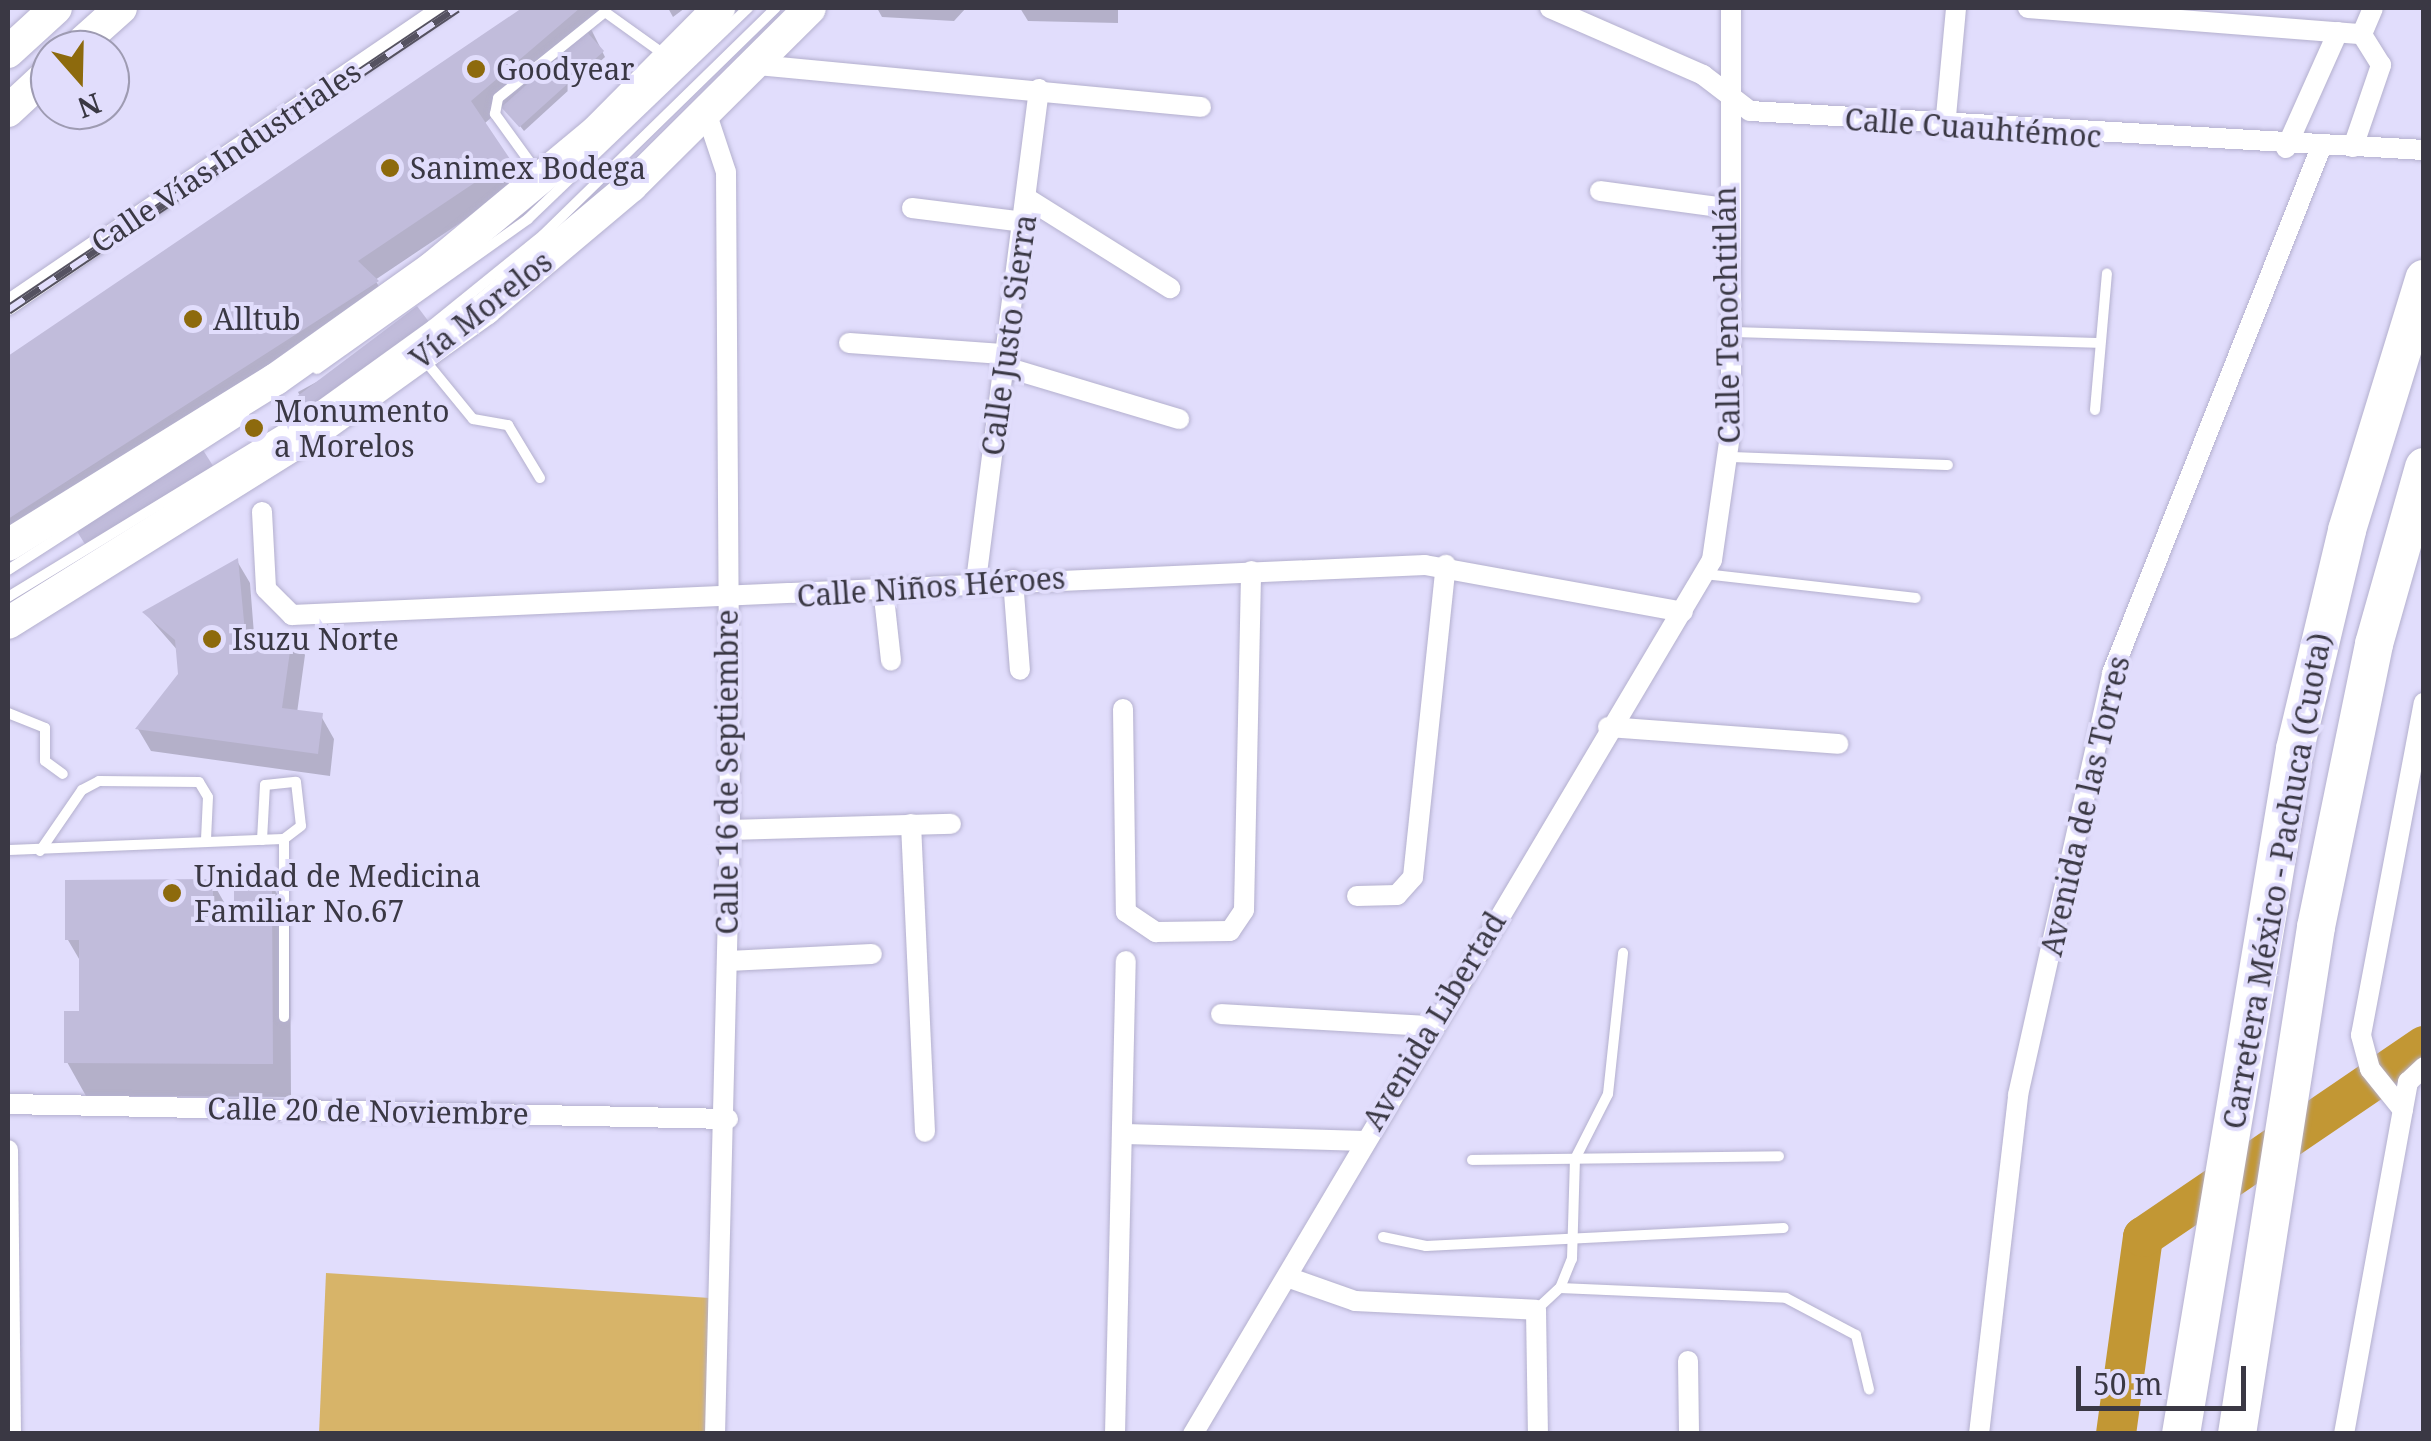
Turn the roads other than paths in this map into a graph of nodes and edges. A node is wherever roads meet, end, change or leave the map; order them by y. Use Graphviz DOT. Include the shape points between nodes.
graph roads {
  1 [pos="56,8"];
  2 [pos="121,8"];
  3 [pos="444,8"];
  4 [pos="719,8"];
  5 [pos="748,8"];
  6 [pos="776,8"];
  7 [pos="810,8"];
  8 [pos="1550,8"];
  9 [pos="1731,8"];
  10 [pos="1956,8"];
  11 [pos="2028,8"];
  12 [pos="2373,8"];
  13 [pos="2069,9"];
  14 [pos="1594,16"];
  15 [pos="96,30"];
  16 [pos="2338,32"];
  17 [pos="2362,34"];
  18 [pos="8,52"];
  19 [pos="670,59"];
  20 [pos="756,65"];
  21 [pos="1040,89"];
  22 [pos="30,91"];
  23 [pos="1724,92"];
  24 [pos="1202,107"];
  25 [pos="8,111"];
  26 [pos="707,114"];
  27 [pos="1945,127"];
  28 [pos="2353,147"];
  29 [pos="2286,148"];
  30 [pos="2320,150"];
  31 [pos="2424,150"];
  32 [pos="542,178"];
  33 [pos="1600,191"];
  34 [pos="1028,198"];
  35 [pos="912,208"];
  36 [pos="1726,208"];
  37 [pos="1024,222"];
  38 [pos="2107,274"];
  39 [pos="2424,280"];
  40 [pos="1170,288"];
  41 [pos="8,305"];
  42 [pos="1729,332"];
  43 [pos="2100,342"];
  44 [pos="849,344"];
  45 [pos="422,357"];
  46 [pos="1003,360"];
  47 [pos="2095,410"];
  48 [pos="1180,419"];
  49 [pos="1730,456"];
  50 [pos="1948,465"];
  51 [pos="2424,466"];
  52 [pos="540,478"];
  53 [pos="262,512"];
  54 [pos="8,545"];
  55 [pos="1446,565"];
  56 [pos="8,570"];
  57 [pos="1251,571"];
  58 [pos="1705,574"];
  59 [pos="1013,580"];
  60 [pos="976,582"];
  61 [pos="884,588"];
  62 [pos="8,598"];
  63 [pos="1916,598"];
  64 [pos="726,600"];
  65 [pos="1683,612"];
  66 [pos="8,623"];
  67 [pos="891,661"];
  68 [pos="1020,670"];
  69 [pos="2424,704"];
  70 [pos="1123,709"];
  71 [pos="8,713"];
  72 [pos="1608,727"];
  73 [pos="1838,744"];
  74 [pos="62,774"];
  75 [pos="911,824"];
  76 [pos="951,824"];
  77 [pos="730,830"];
  78 [pos="206,840"];
  79 [pos="262,840"];
  80 [pos="284,840"];
  81 [pos="8,850"];
  82 [pos="40,850"];
  83 [pos="1357,896"];
  84 [pos="1623,953"];
  85 [pos="872,954"];
  86 [pos="728,961"];
  87 [pos="1126,961"];
  88 [pos="1221,1014"];
  89 [pos="284,1017"];
  90 [pos="1432,1026"];
  91 [pos="2424,1067"];
  92 [pos="8,1104"];
  93 [pos="2403,1110"];
  94 [pos="728,1119"];
  95 [pos="925,1132"];
  96 [pos="1127,1134"];
  97 [pos="1364,1141"];
  98 [pos="8,1150"];
  99 [pos="1779,1156"];
  100 [pos="1472,1160"];
  101 [pos="1575,1160"];
  102 [pos="1784,1228"];
  103 [pos="1574,1232"];
  104 [pos="1383,1237"];
  105 [pos="1287,1277"];
  106 [pos="1560,1288"];
  107 [pos="1536,1310"];
  108 [pos="1688,1361"];
  109 [pos="1868,1389"];
  110 [pos="12,1434"];
  111 [pos="714,1434"];
  112 [pos="1115,1434"];
  113 [pos="1193,1434"];
  114 [pos="1538,1434"];
  115 [pos="1690,1434"];
  116 [pos="1979,1434"];
  117 [pos="2181,1434"];
  118 [pos="2238,1434"];
  119 [pos="2344,1434"];
  1 -- 18 [label="main road"];
  2 -- 15 [label="main road"];
  3 -- 41 [label="street, Calle Vías Industriales"];
  4 -- 19 [label="main road"];
  5 -- 56 [label="lane" via="656,102 469,264"];
  6 -- 62 [label="lane" via="557,222 432,325 310,413"];
  7 -- 20 [label="main road, Vía Morelos"];
  8 -- 14 [label="street, Calle Cuauhtémoc"];
  9 -- 23 [label="street, Calle Tenochtitlán"];
  10 -- 27 [label="street"];
  11 -- 13 [label="street"];
  12 -- 17 [label="street"];
  13 -- 16 [label="street"];
  14 -- 23 [label="street, Calle Cuauhtémoc"];
  16 -- 17 [label="street"];
  16 -- 29 [label="street"];
  17 -- 28 [label="street" via="2382,64"];
  19 -- 32 [label="main road"];
  19 -- 32 [label="lane" via="605,12 498,98 495,114"];
  20 -- 21 [label="street"];
  20 -- 26 [label="main road, Vía Morelos"];
  21 -- 24 [label="street"];
  21 -- 34 [label="street, Calle Justo Sierra"];
  22 -- 25 [label="main road"];
  23 -- 27 [label="street, Calle Cuauhtémoc" via="1750,111"];
  23 -- 36 [label="street, Calle Tenochtitlán"];
  26 -- 45 [label="main road, Vía Morelos"];
  26 -- 64 [label="street, Calle 16 de Septiembre" via="726,172"];
  27 -- 29 [label="street, Calle Cuauhtémoc"];
  28 -- 30 [label="street, Calle Cuauhtémoc"];
  28 -- 31 [label="street, Calle Cuauhtémoc"];
  29 -- 30 [label="street, Calle Cuauhtémoc"];
  30 -- 116 [label="street, Avenida de las Torres" via="2112,673 2018,1096"];
  32 -- 54 [label="main road" via="290,370"];
  33 -- 36 [label="street"];
  34 -- 37 [label="street, Calle Justo Sierra"];
  34 -- 40 [label="street"];
  35 -- 37 [label="street"];
  36 -- 42 [label="street, Calle Tenochtitlán"];
  37 -- 46 [label="street, Calle Justo Sierra"];
  38 -- 43 [label="lane"];
  39 -- 117 [label="highway, Carretera México - Pachuca (Cuota)" via="2347,530 2295,749"];
  42 -- 43 [label="lane"];
  42 -- 49 [label="street, Calle Tenochtitlán"];
  43 -- 47 [label="lane"];
  44 -- 46 [label="street"];
  45 -- 52 [label="lane" via="472,419 508,425"];
  45 -- 66 [label="main road, Vía Morelos"];
  46 -- 48 [label="street"];
  46 -- 60 [label="street, Calle Justo Sierra"];
  49 -- 50 [label="lane"];
  49 -- 58 [label="street, Calle Tenochtitlán" via="1723,524"];
  51 -- 118 [label="highway, Carretera México - Pachuca (Cuota)" via="2349,760"];
  53 -- 64 [label="street, Calle Niños Héroes" via="266,589 292,615"];
  55 -- 57 [label="street, Calle Niños Héroes"];
  55 -- 65 [label="street, Calle Niños Héroes"];
  55 -- 83 [label="street" via="1413,877 1397,895"];
  57 -- 59 [label="street, Calle Niños Héroes"];
  57 -- 70 [label="street" via="1244,910 1230,931 1156,932 1126,912"];
  58 -- 63 [label="lane"];
  58 -- 65 [label="street, Calle Tenochtitlán"];
  59 -- 60 [label="street, Calle Niños Héroes"];
  59 -- 68 [label="street"];
  60 -- 61 [label="street, Calle Niños Héroes"];
  61 -- 64 [label="street, Calle Niños Héroes"];
  61 -- 67 [label="street"];
  64 -- 77 [label="street, Calle 16 de Septiembre"];
  65 -- 72 [label="street, Avenida Libertad"];
  69 -- 93 [label="street" via="2362,1024 2370,1068"];
  71 -- 74 [label="lane" via="45,728 45,761"];
  72 -- 73 [label="street"];
  72 -- 90 [label="street, Avenida Libertad"];
  75 -- 76 [label="street"];
  75 -- 77 [label="street"];
  75 -- 95 [label="street"];
  77 -- 86 [label="street, Calle 16 de Septiembre"];
  78 -- 79 [label="lane"];
  78 -- 82 [label="lane"];
  78 -- 82 [label="lane" via="208,797 198,782 100,780 82,790"];
  79 -- 80 [label="lane"];
  79 -- 80 [label="lane" via="264,790 277,779 302,790 302,826"];
  80 -- 89 [label="lane"];
  81 -- 82 [label="lane"];
  84 -- 101 [label="lane" via="1608,1094"];
  85 -- 86 [label="street"];
  86 -- 94 [label="street, Calle 16 de Septiembre"];
  87 -- 96 [label="street"];
  88 -- 90 [label="street"];
  90 -- 97 [label="street, Avenida Libertad"];
  91 -- 93 [label="street" via="2408,1082"];
  92 -- 94 [label="street, Calle 20 de Noviembre"];
  93 -- 119 [label="street"];
  94 -- 111 [label="street, Calle 16 de Septiembre"];
  96 -- 97 [label="street"];
  96 -- 112 [label="street"];
  97 -- 105 [label="street, Avenida Libertad"];
  98 -- 110 [label="street"];
  99 -- 101 [label="lane"];
  100 -- 101 [label="lane"];
  101 -- 103 [label="lane"];
  102 -- 103 [label="lane"];
  103 -- 104 [label="lane" via="1426,1246"];
  103 -- 106 [label="lane"];
  105 -- 107 [label="street" via="1355,1301"];
  105 -- 113 [label="street, Avenida Libertad"];
  106 -- 107 [label="lane"];
  106 -- 109 [label="lane" via="1817,1308 1856,1334"];
  107 -- 114 [label="street"];
  108 -- 115 [label="street"];
}
